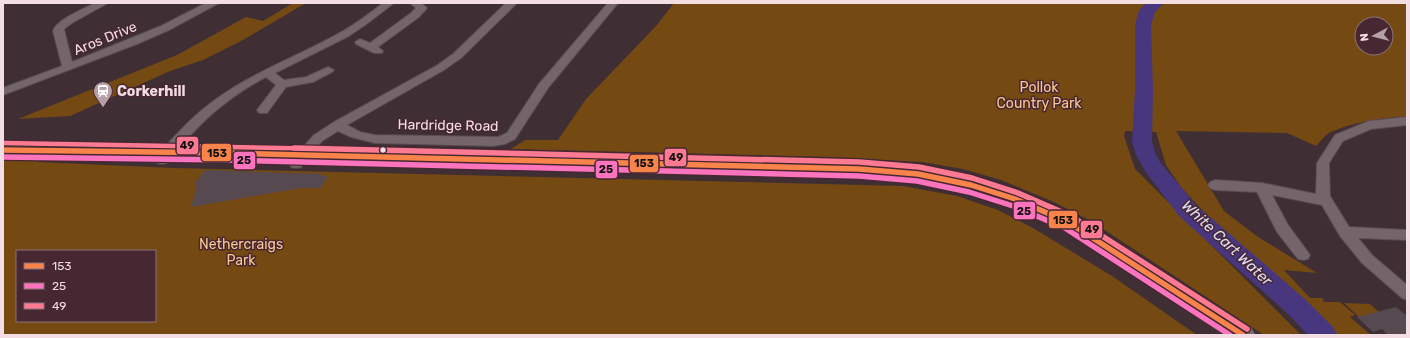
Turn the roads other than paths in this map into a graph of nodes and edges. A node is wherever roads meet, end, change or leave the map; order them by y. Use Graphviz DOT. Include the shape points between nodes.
graph roads {
  1 [pos="103,3"];
  2 [pos="214,3"];
  3 [pos="389,3"];
  4 [pos="416,3"];
  5 [pos="512,3"];
  6 [pos="609,4"];
  7 [pos="360,42"];
  8 [pos="68,68"];
  9 [pos="328,70"];
  10 [pos="268,72"];
  11 [pos="282,84"];
  12 [pos="3,92"];
  13 [pos="263,110"];
  14 [pos="1407,121"];
  15 [pos="338,125"];
  16 [pos="3,150"];
  17 [pos="165,156"];
  18 [pos="300,160"];
  19 [pos="1215,185"];
  20 [pos="1262,188"];
  21 [pos="1326,201"];
  22 [pos="1344,232"];
  23 [pos="1407,235"];
  24 [pos="1304,255"];
  25 [pos="1407,294"];
  26 [pos="1219,335"];
  27 [pos="1243,335"];
  1 -- 8 [label="street" via="68,20 59,28"];
  2 -- 8 [label="street, Aros Drive" via="165,28"];
  3 -- 10 [label="street" via="340,36"];
  4 -- 7 [label="street" via="422,8 416,15 375,49"];
  5 -- 15 [label="street, Hardridge Road" via="457,56 440,68"];
  6 -- 15 [label="street, Hardridge Road" via="543,86 507,140 488,142 375,139 351,134"];
  8 -- 12 [label="street, Aros Drive"];
  9 -- 11 [label="street" via="309,80"];
  10 -- 11 [label="street"];
  10 -- 17 [label="street" via="209,109"];
  11 -- 13 [label="street"];
  14 -- 21 [label="street" via="1369,125 1339,138 1322,163 1323,196"];
  15 -- 18 [label="street, Hardridge Road" via="318,138"];
  16 -- 17 [label="street"];
  17 -- 18 [label="street"];
  18 -- 26 [label="street" via="913,181 953,189 998,203 1063,232"];
  18 -- 27 [label="street" via="859,169 918,174 971,185 1014,199 1068,222"];
  19 -- 20 [label="street"];
  20 -- 21 [label="street"];
  20 -- 24 [label="street" via="1282,228"];
  21 -- 22 [label="street"];
  22 -- 23 [label="street"];
  22 -- 25 [label="street" via="1367,259"];
}
